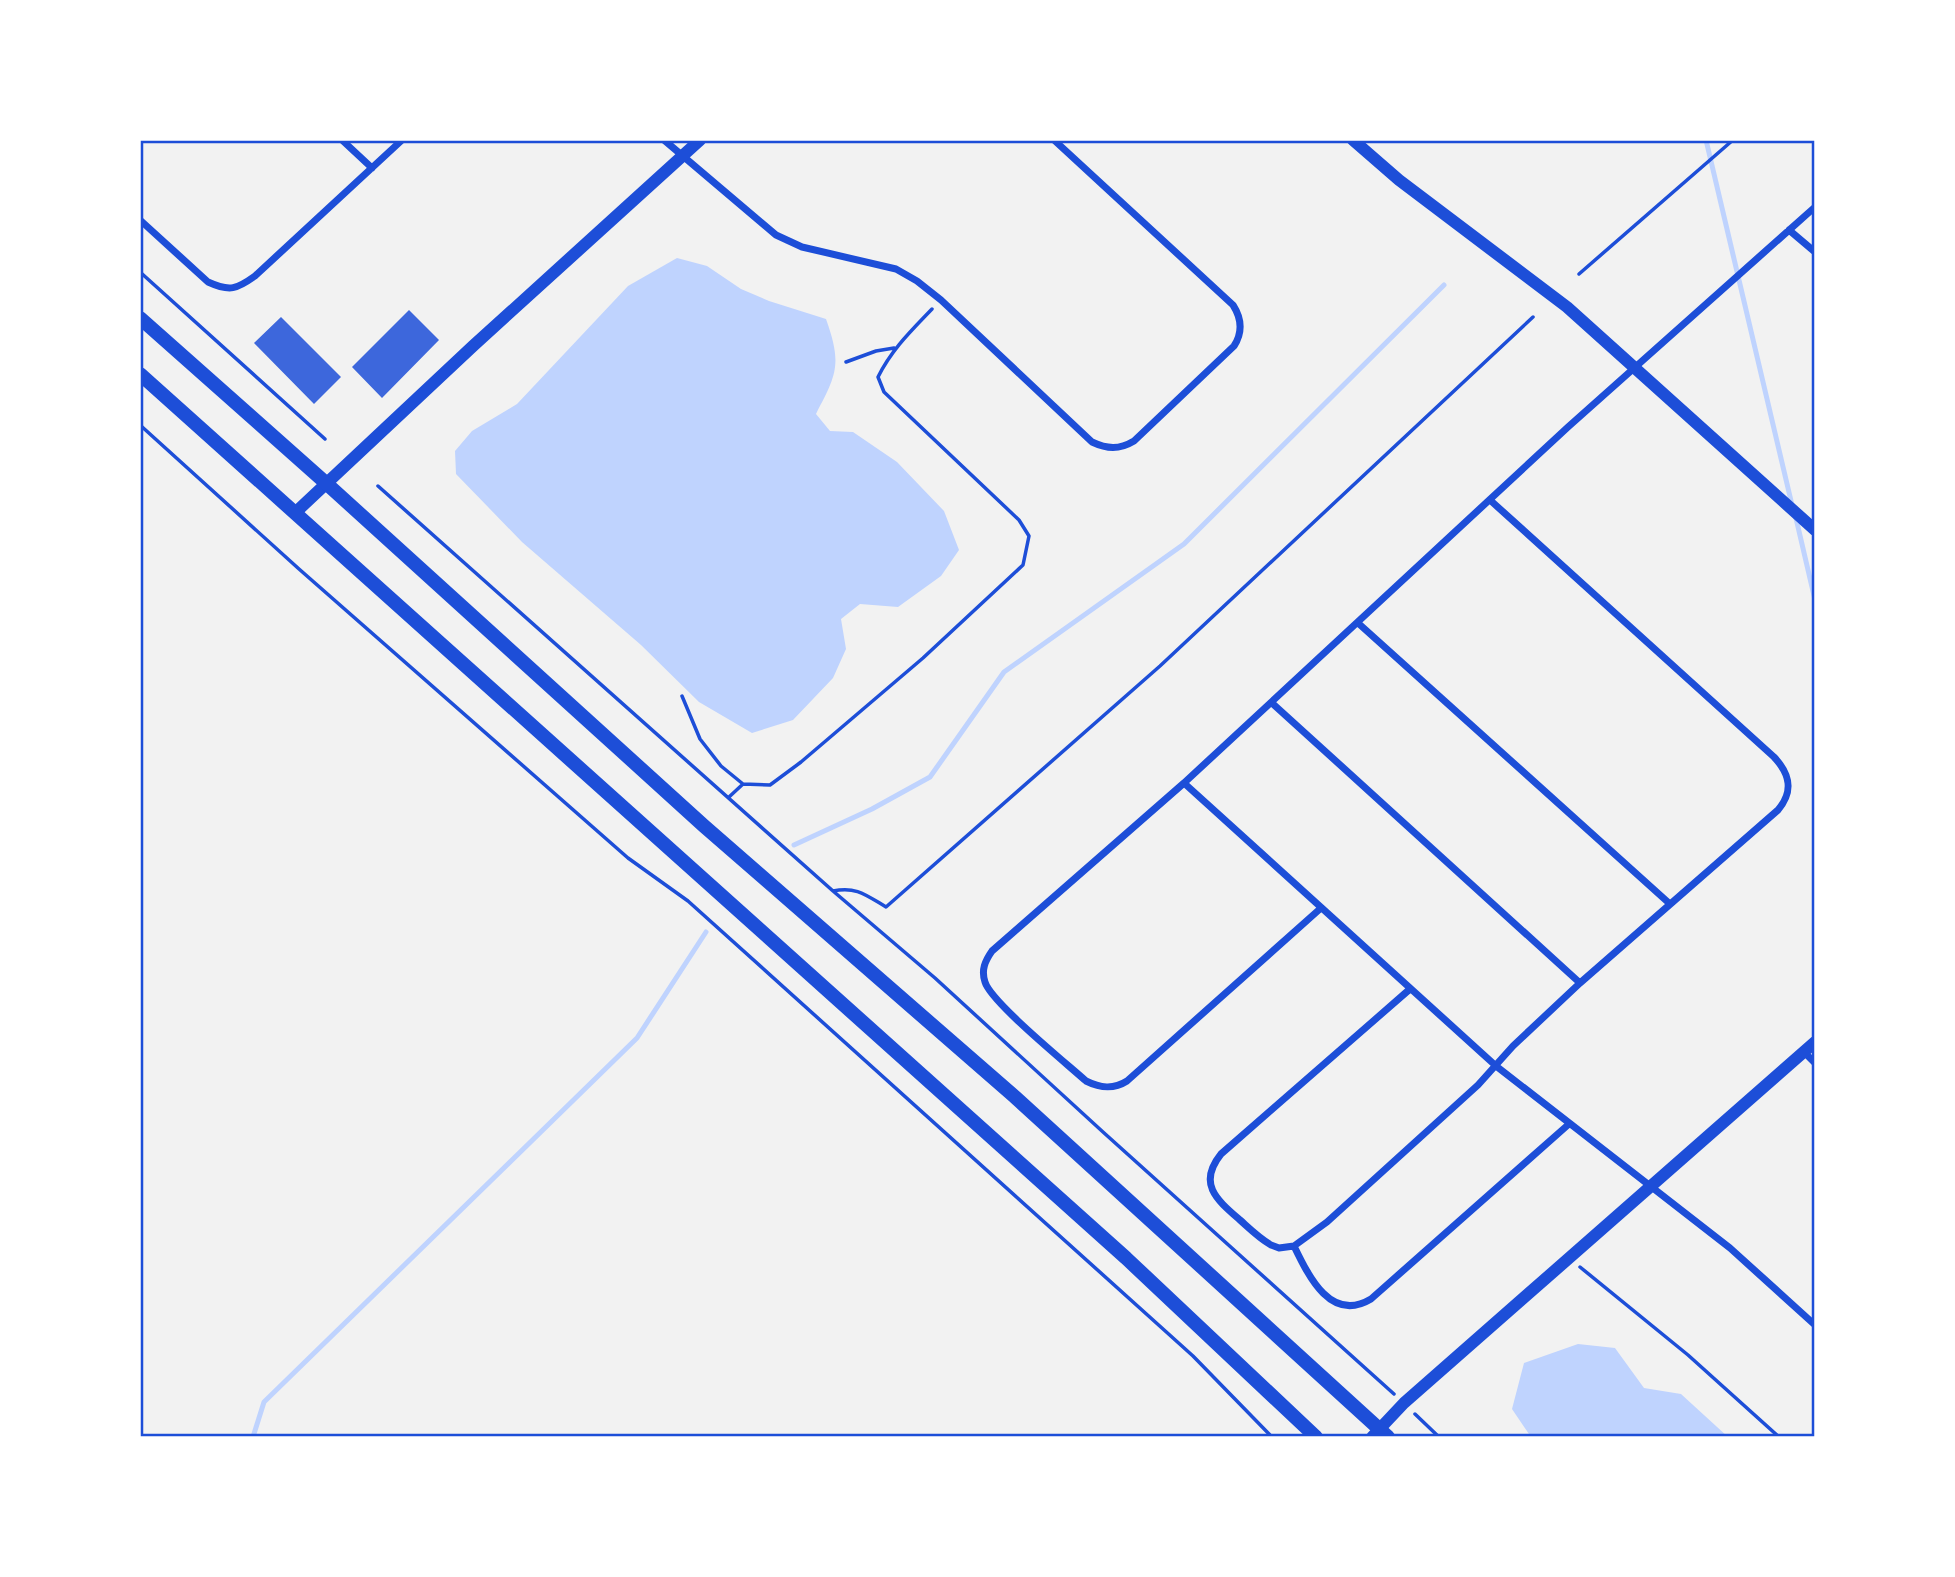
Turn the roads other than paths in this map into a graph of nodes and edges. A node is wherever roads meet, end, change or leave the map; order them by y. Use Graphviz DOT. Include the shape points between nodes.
graph roads {
  1 [pos="342,140"];
  2 [pos="402,140"];
  3 [pos="664,140"];
  4 [pos="700,140"];
  5 [pos="1054,140"];
  6 [pos="1353,140"];
  7 [pos="683,155"];
  8 [pos="372,167"];
  9 [pos="1815,207"];
  10 [pos="140,220"];
  11 [pos="1790,230"];
  12 [pos="1815,252"];
  13 [pos="140,318"];
  14 [pos="1636,367"];
  15 [pos="140,374"];
  16 [pos="327,484"];
  17 [pos="1490,500"];
  18 [pos="296,512"];
  19 [pos="1815,530"];
  20 [pos="1358,623"];
  21 [pos="1272,703"];
  22 [pos="1184,783"];
  23 [pos="1670,904"];
  24 [pos="1321,908"];
  25 [pos="1580,982"];
  26 [pos="1410,989"];
  27 [pos="1815,1042"];
  28 [pos="1804,1052"];
  29 [pos="1815,1063"];
  30 [pos="1496,1066"];
  31 [pos="1569,1124"];
  32 [pos="1652,1187"];
  33 [pos="1294,1246"];
  34 [pos="1815,1325"];
  35 [pos="1380,1434"];
  36 [pos="1317,1437"];
  1 -- 8 [label="street"];
  2 -- 8 [label="street"];
  3 -- 7 [label="street"];
  4 -- 7 [label="street"];
  5 -- 7 [label="street" via="1233,305 1241,325 1234,346 1134,441 1114,449 1092,442 917,281 895,269 802,247 776,235"];
  6 -- 14 [label="street" via="1567,307"];
  7 -- 16 [label="street"];
  8 -- 10 [label="street" via="255,275 233,289 208,282"];
  9 -- 11 [label="street"];
  11 -- 12 [label="street"];
  11 -- 14 [label="street"];
  13 -- 16 [label="main road"];
  14 -- 17 [label="street"];
  14 -- 19 [label="street"];
  15 -- 18 [label="main road"];
  16 -- 18 [label="street"];
  16 -- 35 [label="main road" via="704,826 1015,1097"];
  17 -- 20 [label="street"];
  17 -- 23 [label="street" via="1785,768 1790,780 1785,802"];
  18 -- 36 [label="main road" via="1126,1258"];
  20 -- 21 [label="street"];
  20 -- 23 [label="street"];
  21 -- 22 [label="street"];
  21 -- 25 [label="street"];
  22 -- 24 [label="street"];
  22 -- 24 [label="street" via="992,951 985,961 984,979 1003,1006 1086,1081 1114,1087 1127,1081"];
  23 -- 25 [label="street"];
  24 -- 26 [label="street"];
  25 -- 30 [label="street"];
  26 -- 30 [label="street"];
  26 -- 33 [label="street" via="1214,1163 1211,1188 1217,1200 1263,1241 1279,1248"];
  27 -- 28 [label="street"];
  28 -- 29 [label="street"];
  28 -- 32 [label="street"];
  30 -- 31 [label="street"];
  30 -- 33 [label="street" via="1327,1222"];
  31 -- 32 [label="street"];
  31 -- 33 [label="street" via="1359,1306 1337,1304 1311,1281"];
  32 -- 34 [label="street" via="1730,1248"];
  32 -- 35 [label="street" via="1404,1403"];
}
